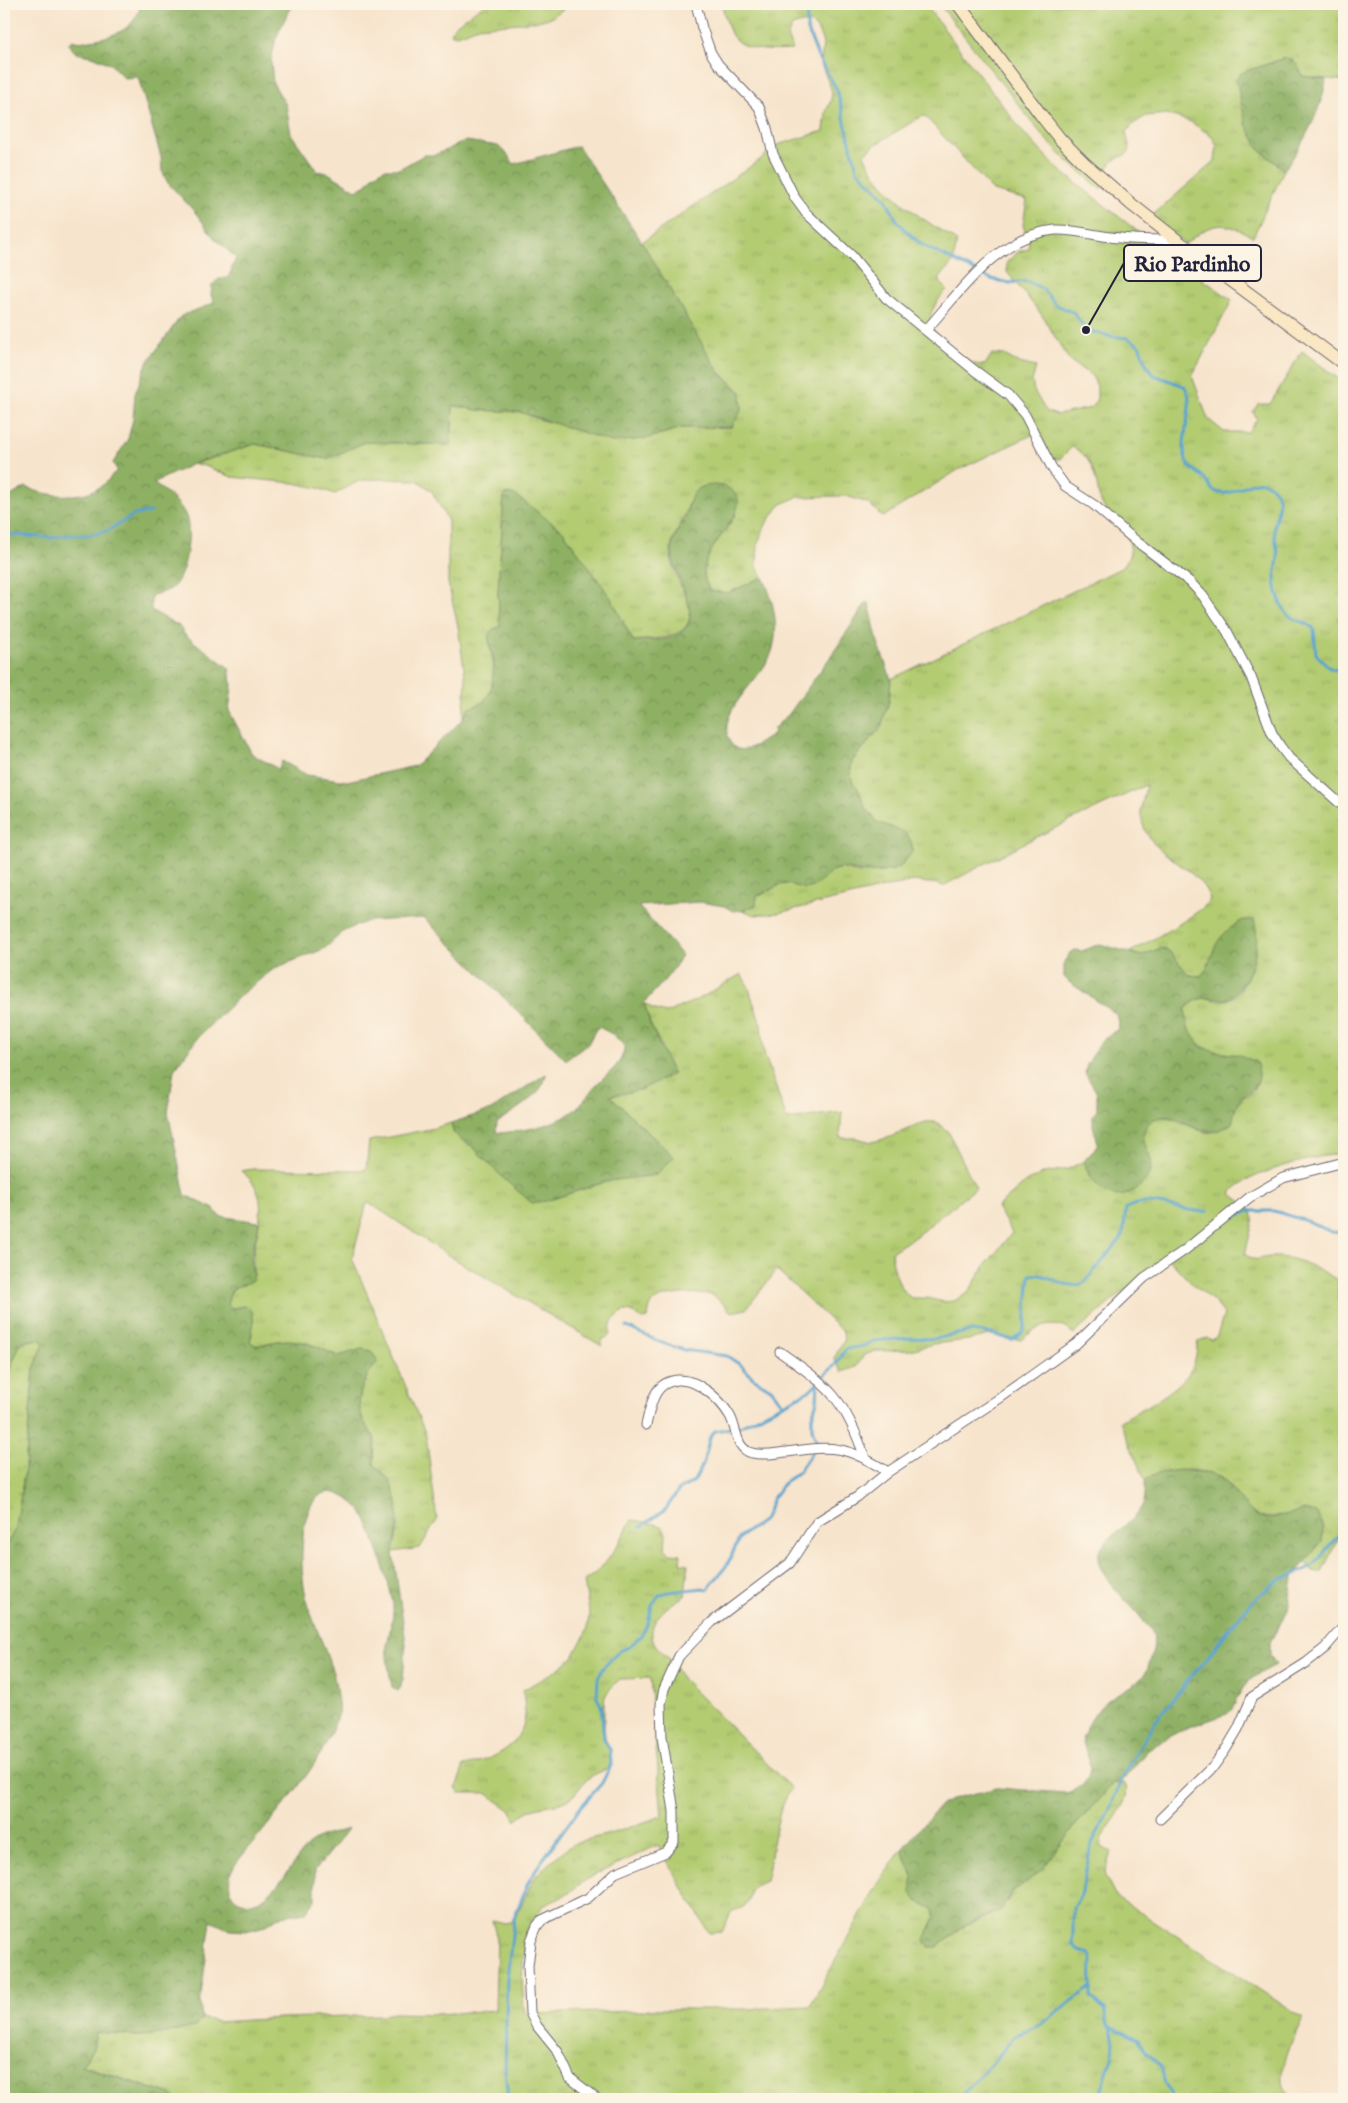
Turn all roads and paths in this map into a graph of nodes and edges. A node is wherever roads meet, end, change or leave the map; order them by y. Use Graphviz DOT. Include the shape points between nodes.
graph roads {
  1 [pos="696,4"];
  2 [pos="958,4"];
  3 [pos="1178,240"];
  4 [pos="926,330"];
  5 [pos="1344,364"];
  6 [pos="1344,807"];
  7 [pos="1344,1162"];
  8 [pos="780,1352"];
  9 [pos="646,1425"];
  10 [pos="865,1458"];
  11 [pos="888,1472"];
  12 [pos="1344,1626"];
  13 [pos="1160,1819"];
  14 [pos="597,2099"];
  1 -- 4 [label="street" via="711,53 759,107 772,154 806,213 852,256 886,298"];
  2 -- 3 [label="main road" via="1060,139 1084,163"];
  3 -- 4 [label="street" via="1119,238 1070,231 1044,232 993,257"];
  3 -- 5 [label="main road"];
  4 -- 6 [label="street" via="1008,395 1033,428 1052,468 1066,486 1190,582 1203,596 1227,631 1251,677 1280,746"];
  7 -- 11 [label="street" via="1283,1178 1250,1197 1185,1250 1144,1278 1076,1344"];
  8 -- 10 [label="street" via="814,1376 842,1404"];
  9 -- 10 [label="street" via="655,1392 671,1381 684,1380 708,1392 726,1410 738,1440 748,1452 769,1454 827,1447 843,1449"];
  10 -- 11 [label="street"];
  11 -- 14 [label="street" via="857,1497 817,1522 790,1563 712,1622 679,1656 661,1704 662,1737 674,1811 675,1833 671,1848 615,1873 588,1898 542,1920 533,1933 528,1966 530,2013 558,2052 570,2078"];
  12 -- 13 [label="street" via="1325,1648 1306,1663 1252,1697 1238,1729 1213,1767"];
}
